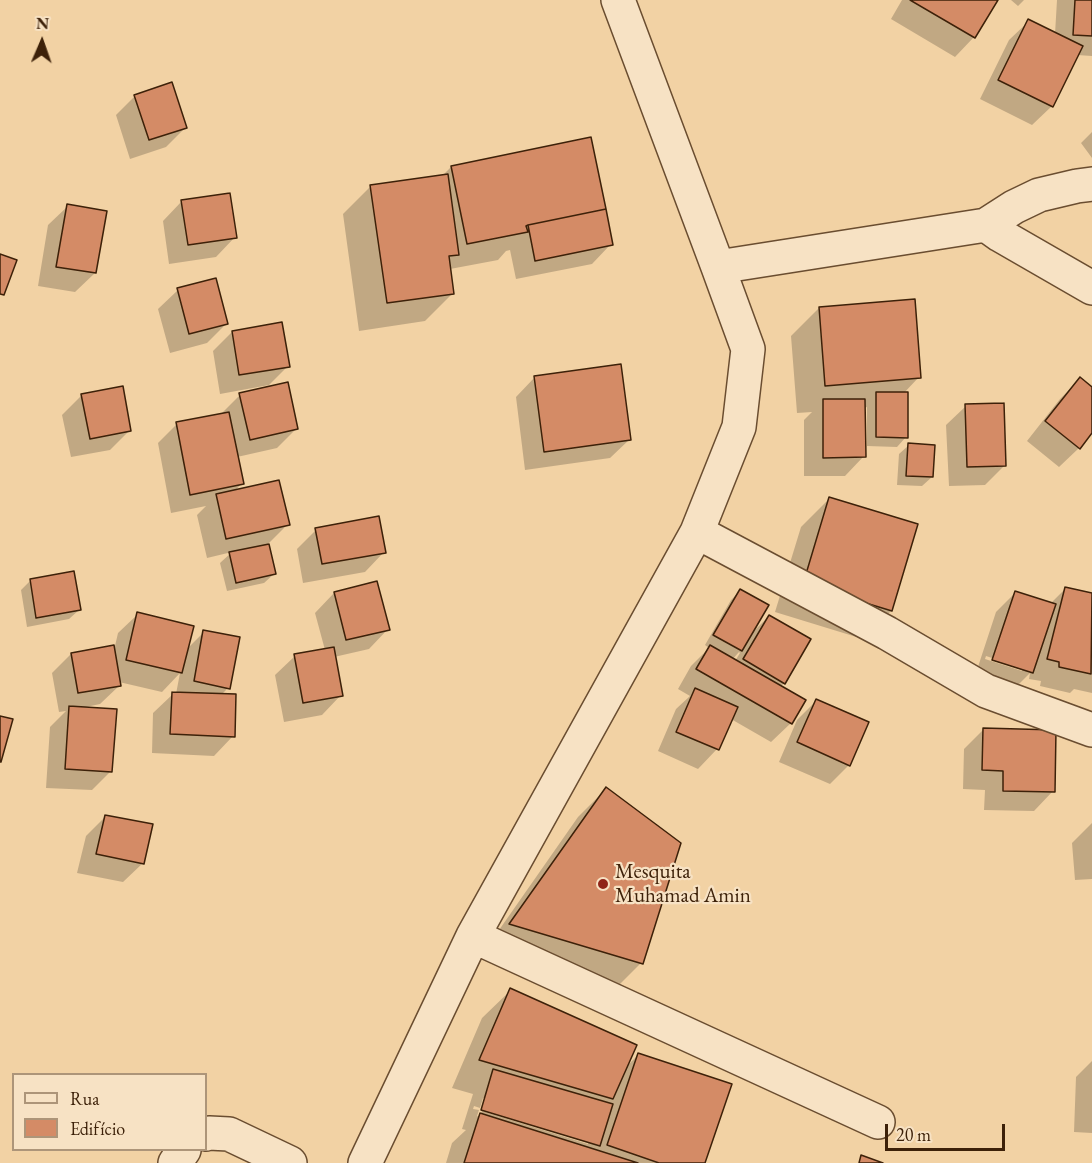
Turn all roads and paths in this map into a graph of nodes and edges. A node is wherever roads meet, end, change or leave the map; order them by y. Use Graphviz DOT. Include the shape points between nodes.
graph roads {
  1 [pos="618,0"];
  2 [pos="1092,184"];
  3 [pos="986,225"];
  4 [pos="718,267"];
  5 [pos="1092,288"];
  6 [pos="697,532"];
  7 [pos="1092,730"];
  8 [pos="473,936"];
  9 [pos="878,1122"];
  10 [pos="207,1133"];
  11 [pos="290,1163"];
  12 [pos="365,1163"];
  1 -- 4 [label="street"];
  2 -- 3 [label="street" via="1039,195"];
  3 -- 4 [label="street"];
  3 -- 5 [label="street"];
  4 -- 6 [label="street" via="747,349 739,427"];
  6 -- 7 [label="street" via="887,633 986,691"];
  6 -- 8 [label="street"];
  8 -- 9 [label="street"];
  8 -- 12 [label="street"];
  10 -- 11 [label="street" via="229,1134"];
}
